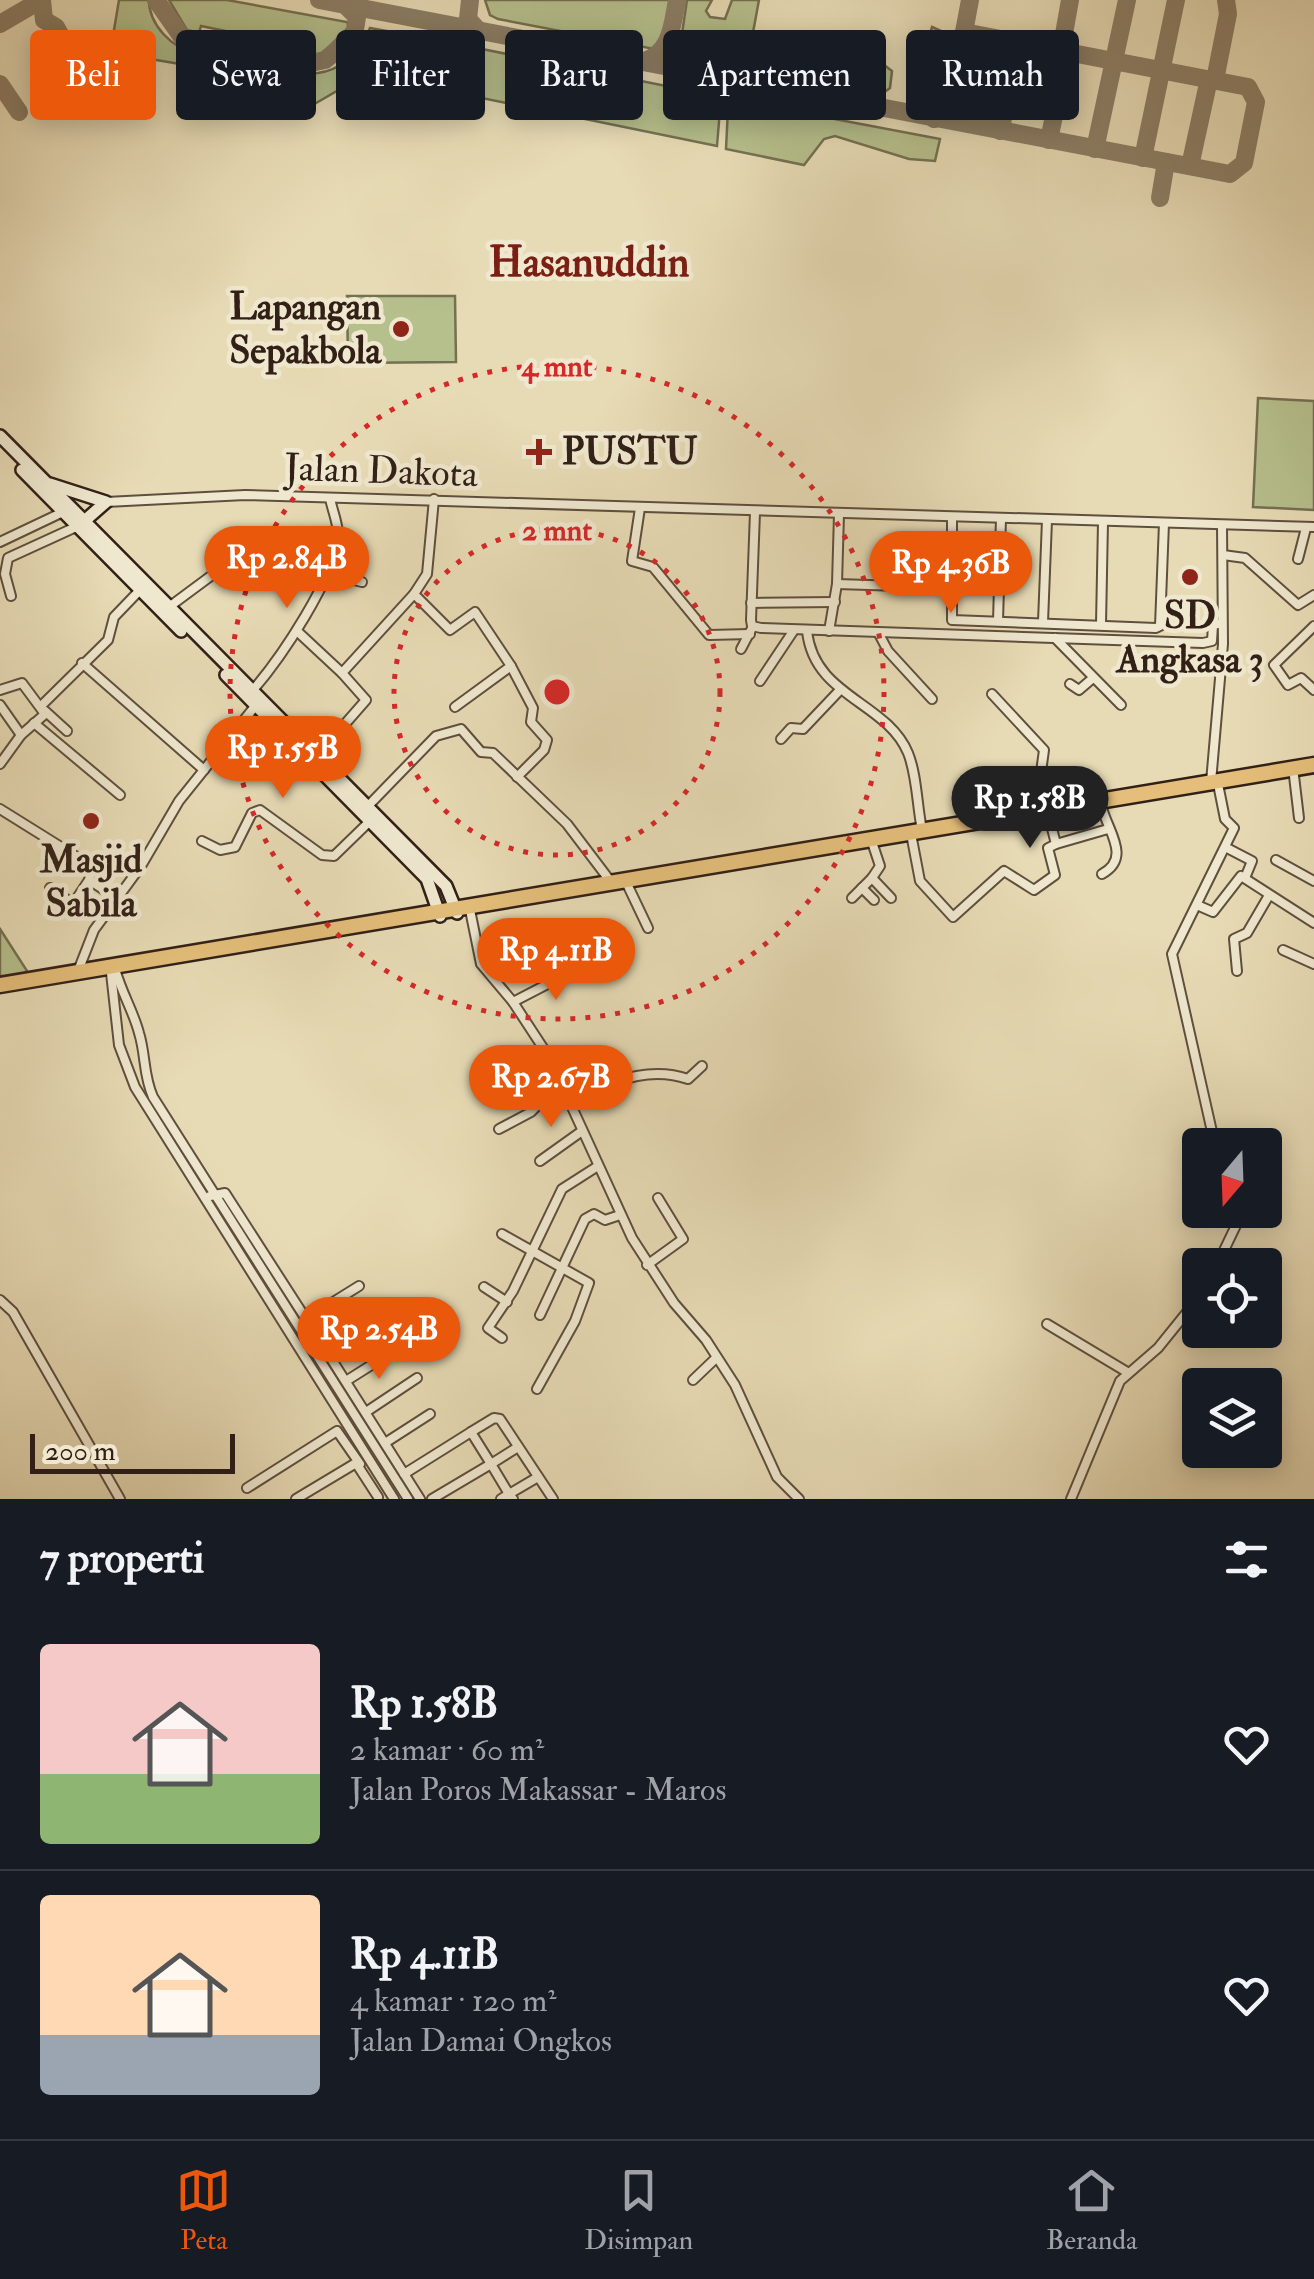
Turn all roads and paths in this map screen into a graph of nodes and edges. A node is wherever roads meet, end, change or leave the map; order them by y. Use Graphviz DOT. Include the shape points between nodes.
graph roads {
  1 [pos="0,436"];
  2 [pos="0,447"];
  3 [pos="41,483"];
  4 [pos="330,498"];
  5 [pos="434,499"];
  6 [pos="106,502"];
  7 [pos="640,508"];
  8 [pos="63,512"];
  9 [pos="755,512"];
  10 [pos="838,514"];
  11 [pos="952,517"];
  12 [pos="1002,518"];
  13 [pos="1047,520"];
  14 [pos="1103,522"];
  15 [pos="1164,523"];
  16 [pos="81,524"];
  17 [pos="1222,526"];
  18 [pos="1310,528"];
  19 [pos="0,542"];
  20 [pos="1223,556"];
  21 [pos="4,559"];
  22 [pos="1298,559"];
  23 [pos="230,561"];
  24 [pos="952,570"];
  25 [pos="1000,571"];
  26 [pos="325,573"];
  27 [pos="362,582"];
  28 [pos="838,584"];
  29 [pos="901,586"];
  30 [pos="140,590"];
  31 [pos="414,594"];
  32 [pos="1314,594"];
  33 [pos="11,596"];
  34 [pos="751,602"];
  35 [pos="835,602"];
  36 [pos="169,607"];
  37 [pos="176,621"];
  38 [pos="998,621"];
  39 [pos="1043,622"];
  40 [pos="1222,623"];
  41 [pos="1100,624"];
  42 [pos="1314,626"];
  43 [pos="751,630"];
  44 [pos="794,630"];
  45 [pos="829,630"];
  46 [pos="807,631"];
  47 [pos="298,632"];
  48 [pos="878,634"];
  49 [pos="1056,638"];
  50 [pos="742,649"];
  51 [pos="82,663"];
  52 [pos="511,666"];
  53 [pos="342,673"];
  54 [pos="1094,678"];
  55 [pos="760,682"];
  56 [pos="1070,684"];
  57 [pos="0,690"];
  58 [pos="253,690"];
  59 [pos="840,690"];
  60 [pos="1314,690"];
  61 [pos="992,694"];
  62 [pos="932,699"];
  63 [pos="1121,704"];
  64 [pos="0,705"];
  65 [pos="256,705"];
  66 [pos="455,707"];
  67 [pos="43,708"];
  68 [pos="270,713"];
  69 [pos="34,724"];
  70 [pos="67,731"];
  71 [pos="21,735"];
  72 [pos="781,739"];
  73 [pos="317,756"];
  74 [pos="0,764"];
  75 [pos="1314,765"];
  76 [pos="204,770"];
  77 [pos="1314,773"];
  78 [pos="1294,776"];
  79 [pos="518,777"];
  80 [pos="1215,785"];
  81 [pos="120,794"];
  82 [pos="368,806"];
  83 [pos="1102,808"];
  84 [pos="0,809"];
  85 [pos="1049,813"];
  86 [pos="1300,818"];
  87 [pos="370,821"];
  88 [pos="1108,829"];
  89 [pos="917,834"];
  90 [pos="894,838"];
  91 [pos="202,842"];
  92 [pos="1056,844"];
  93 [pos="872,845"];
  94 [pos="1226,848"];
  95 [pos="411,857"];
  96 [pos="1276,860"];
  97 [pos="1102,874"];
  98 [pos="872,878"];
  99 [pos="1245,878"];
  100 [pos="89,880"];
  101 [pos="1314,881"];
  102 [pos="611,882"];
  103 [pos="628,886"];
  104 [pos="50,888"];
  105 [pos="862,888"];
  106 [pos="1268,897"];
  107 [pos="118,898"];
  108 [pos="852,898"];
  109 [pos="891,898"];
  110 [pos="874,900"];
  111 [pos="1196,905"];
  112 [pos="461,910"];
  113 [pos="439,912"];
  114 [pos="1314,923"];
  115 [pos="648,928"];
  116 [pos="1283,950"];
  117 [pos="613,962"];
  118 [pos="1314,964"];
  119 [pos="1237,970"];
  120 [pos="78,971"];
  121 [pos="114,973"];
  122 [pos="0,988"];
  123 [pos="513,1002"];
  124 [pos="702,1066"];
  125 [pos="561,1081"];
  126 [pos="570,1100"];
  127 [pos="499,1128"];
  128 [pos="1211,1128"];
  129 [pos="582,1131"];
  130 [pos="540,1161"];
  131 [pos="598,1166"];
  132 [pos="209,1196"];
  133 [pos="658,1198"];
  134 [pos="620,1215"];
  135 [pos="502,1234"];
  136 [pos="532,1252"];
  137 [pos="255,1259"];
  138 [pos="245,1264"];
  139 [pos="647,1264"];
  140 [pos="562,1266"];
  141 [pos="358,1286"];
  142 [pos="484,1287"];
  143 [pos="0,1300"];
  144 [pos="507,1302"];
  145 [pos="540,1315"];
  146 [pos="1182,1318"];
  147 [pos="306,1319"];
  148 [pos="1047,1324"];
  149 [pos="362,1328"];
  150 [pos="502,1338"];
  151 [pos="392,1352"];
  152 [pos="321,1353"];
  153 [pos="715,1359"];
  154 [pos="308,1362"];
  155 [pos="1126,1372"];
  156 [pos="418,1378"];
  157 [pos="692,1380"];
  158 [pos="346,1381"];
  159 [pos="537,1389"];
  160 [pos="366,1412"];
  161 [pos="430,1414"];
  162 [pos="471,1432"];
  163 [pos="385,1443"];
  164 [pos="518,1447"];
  165 [pos="360,1464"];
  166 [pos="491,1464"];
  167 [pos="404,1474"];
  168 [pos="538,1477"];
  169 [pos="247,1488"];
  170 [pos="508,1497"];
  171 [pos="379,1498"];
  172 [pos="120,1499"];
  173 [pos="296,1499"];
  174 [pos="367,1499"];
  175 [pos="394,1499"];
  176 [pos="408,1499"];
  177 [pos="420,1499"];
  178 [pos="432,1499"];
  179 [pos="553,1499"];
  180 [pos="799,1499"];
  181 [pos="1071,1499"];
  1 -- 3 [label="street"];
  2 -- 3 [label="street"];
  3 -- 6 [label="street"];
  3 -- 8 [label="street"];
  3 -- 16 [label="street"];
  4 -- 5 [label="street, Jalan Dakota"];
  4 -- 6 [label="street, Jalan Dakota"];
  4 -- 26 [label="street" via="338,535"];
  5 -- 7 [label="street, Jalan Dakota"];
  5 -- 31 [label="street" via="427,574"];
  6 -- 16 [label="street"];
  7 -- 9 [label="street, Jalan Dakota"];
  7 -- 43 [label="street" via="632,561 652,566 709,635"];
  8 -- 16 [label="street"];
  8 -- 19 [label="street"];
  9 -- 10 [label="street, Jalan Dakota"];
  9 -- 34 [label="street"];
  10 -- 11 [label="street, Jalan Dakota"];
  10 -- 28 [label="street"];
  11 -- 12 [label="street, Jalan Dakota"];
  11 -- 24 [label="street"];
  12 -- 13 [label="street, Jalan Dakota"];
  12 -- 25 [label="street"];
  13 -- 14 [label="street, Jalan Dakota"];
  13 -- 39 [label="street"];
  14 -- 15 [label="street, Jalan Dakota"];
  14 -- 41 [label="street"];
  15 -- 17 [label="street, Jalan Dakota"];
  15 -- 41 [label="street" via="1160,626"];
  16 -- 21 [label="street"];
  16 -- 30 [label="street"];
  16 -- 36 [label="street"];
  17 -- 18 [label="street, Jalan Dakota"];
  17 -- 20 [label="street"];
  18 -- 22 [label="street"];
  20 -- 32 [label="street" via="1245,558 1298,604"];
  20 -- 40 [label="street"];
  21 -- 33 [label="street"];
  23 -- 36 [label="street"];
  24 -- 25 [label="street"];
  24 -- 38 [label="street" via="951,619"];
  25 -- 38 [label="street"];
  26 -- 27 [label="street"];
  26 -- 47 [label="street"];
  28 -- 29 [label="street"];
  28 -- 35 [label="street"];
  30 -- 37 [label="street"];
  30 -- 51 [label="street" via="114,616 112,636"];
  31 -- 52 [label="street" via="450,630 475,612"];
  31 -- 53 [label="street"];
  34 -- 35 [label="street"];
  34 -- 43 [label="street"];
  35 -- 45 [label="street"];
  36 -- 37 [label="street"];
  37 -- 58 [label="street"];
  37 -- 65 [label="street"];
  38 -- 39 [label="street"];
  39 -- 41 [label="street"];
  40 -- 49 [label="street" via="1213,625 1212,641 1203,643"];
  40 -- 80 [label="street"];
  42 -- 60 [label="street" via="1274,664 1288,685 1301,678"];
  43 -- 44 [label="street"];
  43 -- 50 [label="street"];
  44 -- 46 [label="street"];
  44 -- 55 [label="street"];
  45 -- 46 [label="street"];
  45 -- 48 [label="street"];
  46 -- 59 [label="street" via="819,666"];
  47 -- 53 [label="street"];
  47 -- 58 [label="street"];
  48 -- 49 [label="street"];
  48 -- 62 [label="street"];
  49 -- 54 [label="street"];
  51 -- 67 [label="street"];
  51 -- 76 [label="street"];
  52 -- 66 [label="street"];
  52 -- 79 [label="street" via="533,708 531,722 547,740"];
  53 -- 73 [label="street" via="366,700"];
  54 -- 56 [label="street" via="1080,690"];
  54 -- 63 [label="street"];
  57 -- 67 [label="street" via="20,682"];
  58 -- 68 [label="street"];
  59 -- 72 [label="street" via="804,729 791,728"];
  59 -- 89 [label="street" via="874,713 906,749"];
  61 -- 85 [label="street" via="1044,750"];
  64 -- 71 [label="street"];
  65 -- 68 [label="street"];
  65 -- 76 [label="street"];
  67 -- 69 [label="street"];
  67 -- 70 [label="street"];
  68 -- 73 [label="street"];
  68 -- 87 [label="street"];
  69 -- 71 [label="street"];
  69 -- 81 [label="street"];
  71 -- 74 [label="street"];
  73 -- 82 [label="street"];
  75 -- 80 [label="highway"];
  76 -- 107 [label="street"];
  77 -- 78 [label="highway"];
  78 -- 80 [label="highway"];
  78 -- 86 [label="street"];
  79 -- 82 [label="street" via="457,729 436,736"];
  79 -- 102 [label="street" via="567,824"];
  80 -- 83 [label="highway"];
  80 -- 85 [label="highway"];
  80 -- 94 [label="street" via="1225,820 1234,826"];
  82 -- 95 [label="street"];
  83 -- 85 [label="highway"];
  83 -- 88 [label="street"];
  84 -- 100 [label="street" via="93,867"];
  85 -- 89 [label="highway"];
  85 -- 92 [label="street"];
  87 -- 91 [label="street" via="334,856 260,810 228,850"];
  87 -- 95 [label="street"];
  88 -- 92 [label="street"];
  88 -- 97 [label="street" via="1118,861"];
  89 -- 90 [label="highway"];
  89 -- 92 [label="street" via="920,881 953,917 1004,871 1034,890 1055,875 1048,848"];
  90 -- 93 [label="highway"];
  90 -- 102 [label="highway"];
  93 -- 98 [label="street" via="880,866"];
  93 -- 103 [label="highway"];
  94 -- 99 [label="street" via="1252,861"];
  94 -- 111 [label="street"];
  95 -- 112 [label="street" via="446,886"];
  95 -- 113 [label="street" via="433,888"];
  96 -- 101 [label="street"];
  98 -- 105 [label="street"];
  98 -- 109 [label="street"];
  99 -- 106 [label="street"];
  99 -- 111 [label="street" via="1238,878 1213,912"];
  100 -- 104 [label="street" via="72,904"];
  100 -- 107 [label="street"];
  102 -- 112 [label="highway"];
  103 -- 112 [label="highway"];
  103 -- 115 [label="street"];
  105 -- 108 [label="street"];
  105 -- 110 [label="street"];
  106 -- 114 [label="street"];
  106 -- 119 [label="street" via="1248,933 1233,942"];
  107 -- 120 [label="street" via="88,940"];
  111 -- 128 [label="street" via="1172,954"];
  112 -- 113 [label="highway"];
  112 -- 123 [label="street" via="480,964"];
  113 -- 120 [label="highway"];
  113 -- 121 [label="highway"];
  116 -- 118 [label="street"];
  117 -- 123 [label="street" via="564,976"];
  120 -- 122 [label="highway"];
  121 -- 122 [label="highway"];
  121 -- 132 [label="street" via="138,1029 146,1081"];
  121 -- 132 [label="street" via="124,1058 136,1087"];
  123 -- 125 [label="street"];
  124 -- 126 [label="street" via="688,1079 664,1073 622,1078"];
  125 -- 126 [label="street"];
  125 -- 127 [label="street" via="531,1112"];
  126 -- 129 [label="street"];
  129 -- 130 [label="street"];
  129 -- 131 [label="street"];
  131 -- 134 [label="street"];
  131 -- 136 [label="street" via="566,1184"];
  132 -- 137 [label="street"];
  132 -- 138 [label="street"];
  132 -- 147 [label="street" via="224,1193"];
  133 -- 139 [label="street" via="683,1239"];
  134 -- 139 [label="street"];
  134 -- 140 [label="street" via="586,1219"];
  135 -- 136 [label="street"];
  136 -- 140 [label="street"];
  136 -- 144 [label="street"];
  137 -- 138 [label="street"];
  137 -- 152 [label="street"];
  138 -- 154 [label="street"];
  139 -- 153 [label="street"];
  140 -- 145 [label="street"];
  140 -- 159 [label="street" via="589,1286"];
  141 -- 147 [label="street"];
  142 -- 144 [label="street"];
  143 -- 172 [label="street"];
  144 -- 150 [label="street" via="488,1328"];
  146 -- 155 [label="street"];
  147 -- 152 [label="street"];
  148 -- 155 [label="street"];
  149 -- 152 [label="street"];
  151 -- 158 [label="street"];
  152 -- 154 [label="street"];
  152 -- 158 [label="street"];
  152 -- 176 [label="street"];
  153 -- 157 [label="street"];
  153 -- 180 [label="street" via="736,1386 776,1477"];
  154 -- 175 [label="street"];
  155 -- 181 [label="street"];
  156 -- 160 [label="street"];
  158 -- 160 [label="street"];
  160 -- 163 [label="street"];
  161 -- 163 [label="street"];
  162 -- 164 [label="street" via="498,1417"];
  162 -- 166 [label="street"];
  162 -- 167 [label="street"];
  163 -- 167 [label="street"];
  164 -- 166 [label="street"];
  164 -- 168 [label="street"];
  165 -- 169 [label="street" via="338,1432"];
  165 -- 171 [label="street"];
  165 -- 173 [label="street"];
  166 -- 170 [label="street"];
  166 -- 178 [label="street"];
  167 -- 177 [label="street"];
  168 -- 170 [label="street"];
  168 -- 179 [label="street"];
  171 -- 174 [label="street"];
}
